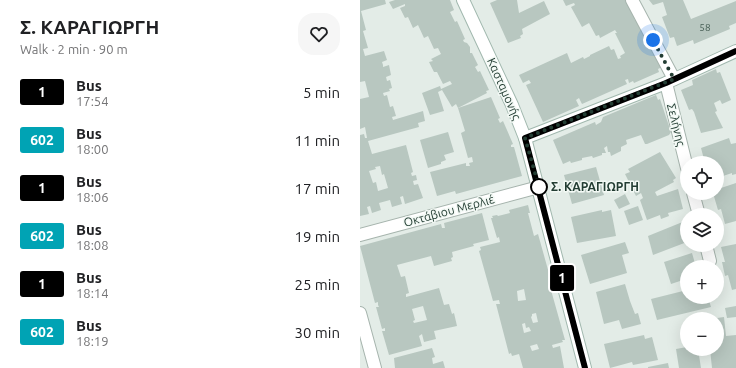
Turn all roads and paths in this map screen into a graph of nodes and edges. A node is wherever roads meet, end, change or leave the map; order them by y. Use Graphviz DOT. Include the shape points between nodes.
graph roads {
  1 [pos="463,0"];
  2 [pos="632,0"];
  3 [pos="736,51"];
  4 [pos="670,81"];
  5 [pos="525,138"];
  6 [pos="685,156"];
  7 [pos="539,187"];
  8 [pos="360,235"];
  9 [pos="360,313"];
  10 [pos="375,368"];
  11 [pos="585,368"];
  1 -- 5 [label="street, Κασταμονής"];
  2 -- 4 [label="street, Σελήνης"];
  3 -- 4 [label="street"];
  4 -- 5 [label="street"];
  4 -- 6 [label="street, Σελήνης"];
  5 -- 7 [label="street, Κασταμονής"];
  7 -- 8 [label="street, Οκτάβιου Μερλιέ"];
  7 -- 11 [label="street, Κασταμονής"];
  9 -- 10 [label="street"];
}
